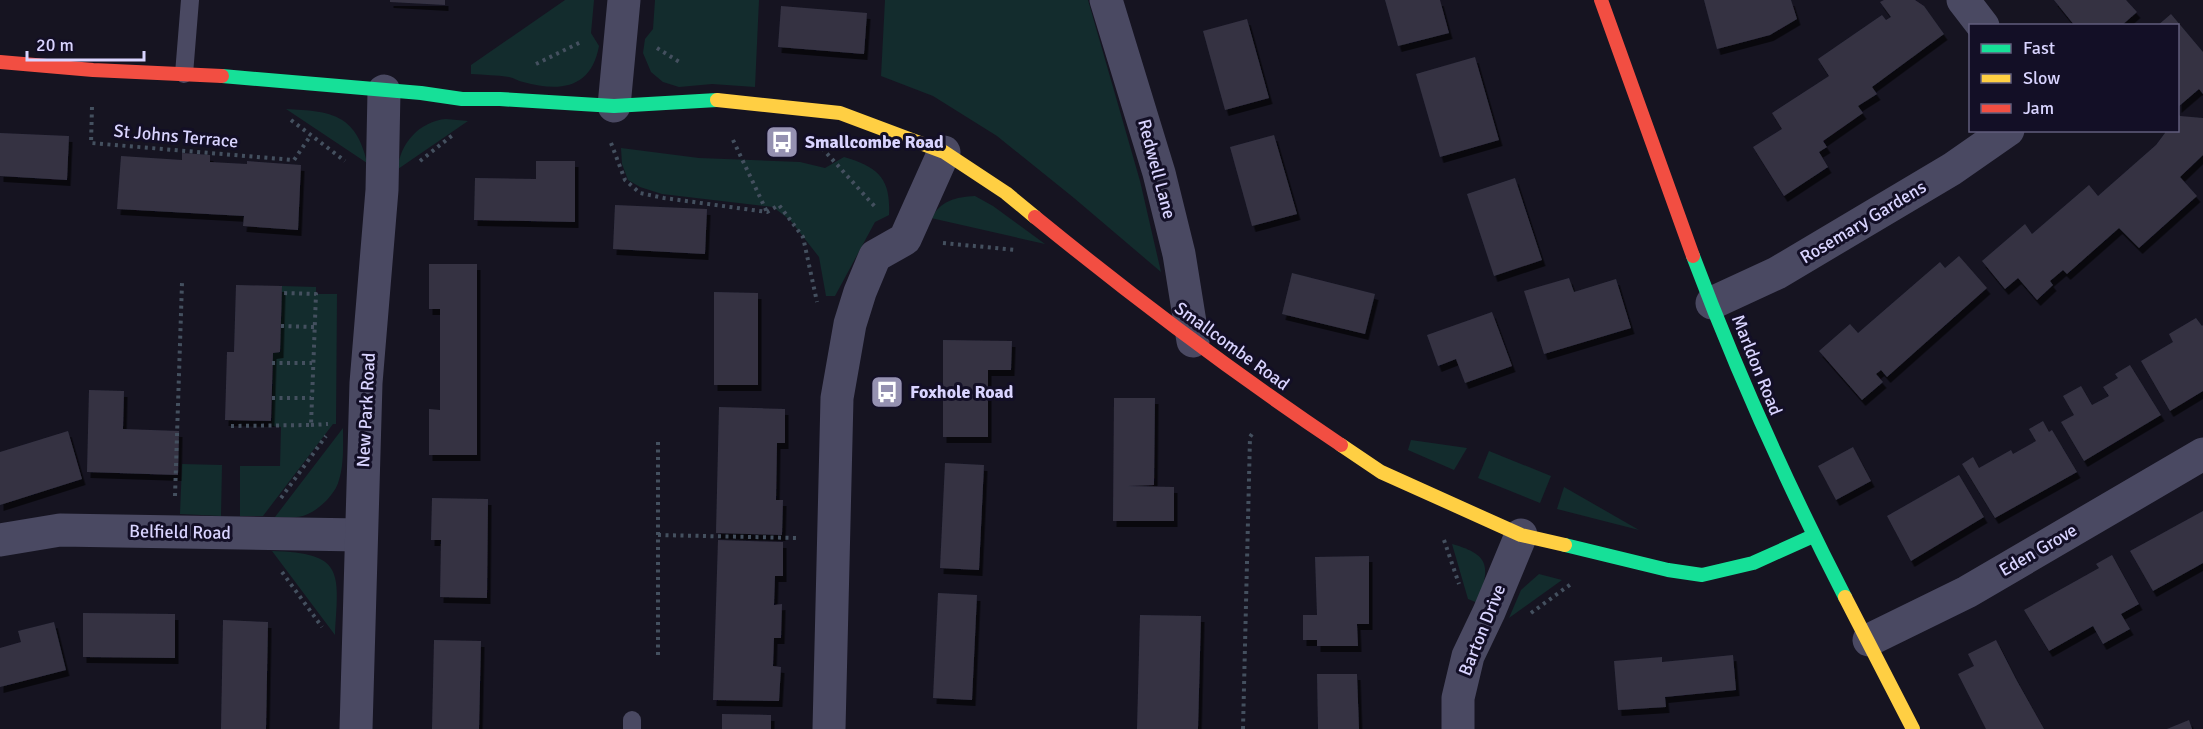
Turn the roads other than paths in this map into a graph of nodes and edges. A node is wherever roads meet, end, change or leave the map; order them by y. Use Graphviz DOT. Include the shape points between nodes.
graph roads {
  1 [pos="190,0"];
  2 [pos="1106,0"];
  3 [pos="1601,0"];
  4 [pos="1963,0"];
  5 [pos="622,12"];
  6 [pos="1981,24"];
  7 [pos="0,62"];
  8 [pos="184,74"];
  9 [pos="384,91"];
  10 [pos="614,106"];
  11 [pos="2005,132"];
  12 [pos="944,152"];
  13 [pos="1712,303"];
  14 [pos="1193,340"];
  15 [pos="2203,454"];
  16 [pos="361,535"];
  17 [pos="1521,535"];
  18 [pos="1813,536"];
  19 [pos="0,540"];
  20 [pos="1869,640"];
  21 [pos="356,729"];
  22 [pos="829,729"];
  23 [pos="1458,729"];
  24 [pos="1913,729"];
  1 -- 8 [label="lane"];
  2 -- 14 [label="street, Redwell Lane" via="1159,173 1179,254"];
  3 -- 13 [label="street, Marldon Road"];
  4 -- 6 [label="street"];
  5 -- 10 [label="street"];
  7 -- 8 [label="street, Smallcombe Road"];
  8 -- 9 [label="street, Smallcombe Road"];
  9 -- 10 [label="street, Smallcombe Road"];
  9 -- 16 [label="street, New Park Road" via="382,190 366,383"];
  10 -- 12 [label="street, Smallcombe Road" via="714,100 840,113"];
  11 -- 13 [label="street, Rosemary Gardens" via="1952,169 1777,273"];
  12 -- 14 [label="street, Smallcombe Road" via="1006,192"];
  12 -- 22 [label="street" via="904,239 875,256 850,324 837,398"];
  13 -- 18 [label="street, Marldon Road" via="1759,420"];
  14 -- 17 [label="street, Smallcombe Road" via="1381,472"];
  15 -- 20 [label="street, Eden Grove" via="1966,592"];
  16 -- 19 [label="street, Belfield Road" via="60,530"];
  16 -- 21 [label="street, New Park Road"];
  17 -- 18 [label="street, Smallcombe Road" via="1702,575 1754,563"];
  17 -- 23 [label="street, Barton Drive" via="1468,656 1458,698"];
  18 -- 20 [label="street, Marldon Road"];
  20 -- 24 [label="street, Marldon Road"];
}
